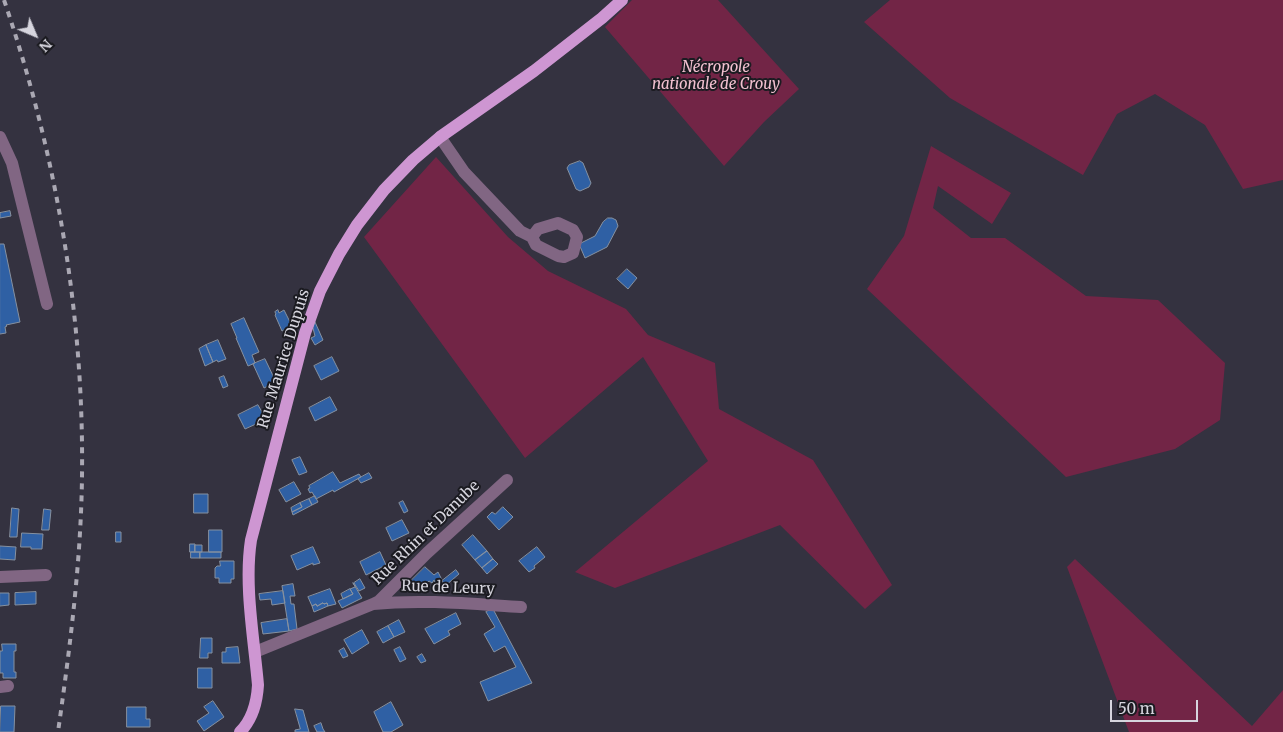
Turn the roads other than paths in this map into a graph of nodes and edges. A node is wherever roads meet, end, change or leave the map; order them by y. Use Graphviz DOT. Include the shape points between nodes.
graph roads {
  1 [pos="622,0"];
  2 [pos="0,137"];
  3 [pos="440,137"];
  4 [pos="532,237"];
  5 [pos="47,304"];
  6 [pos="507,480"];
  7 [pos="46,575"];
  8 [pos="0,577"];
  9 [pos="373,604"];
  10 [pos="521,607"];
  11 [pos="255,652"];
  12 [pos="240,732"];
  1 -- 3 [label="main road, Rue Maurice Dupuis" via="534,71"];
  2 -- 5 [label="street" via="12,163"];
  3 -- 4 [label="street" via="464,172 520,231"];
  3 -- 11 [label="main road, Rue Maurice Dupuis" via="384,190 343,247 320,291 300,350 251,540 249,584"];
  6 -- 9 [label="street, Rue Rhin et Danube"];
  7 -- 8 [label="street"];
  9 -- 10 [label="street, Rue de Leury" via="448,603"];
  9 -- 11 [label="street, Rue Rhin et Danube"];
  11 -- 12 [label="main road, Rue Maurice Dupuis" via="257,693 251,716"];
}
